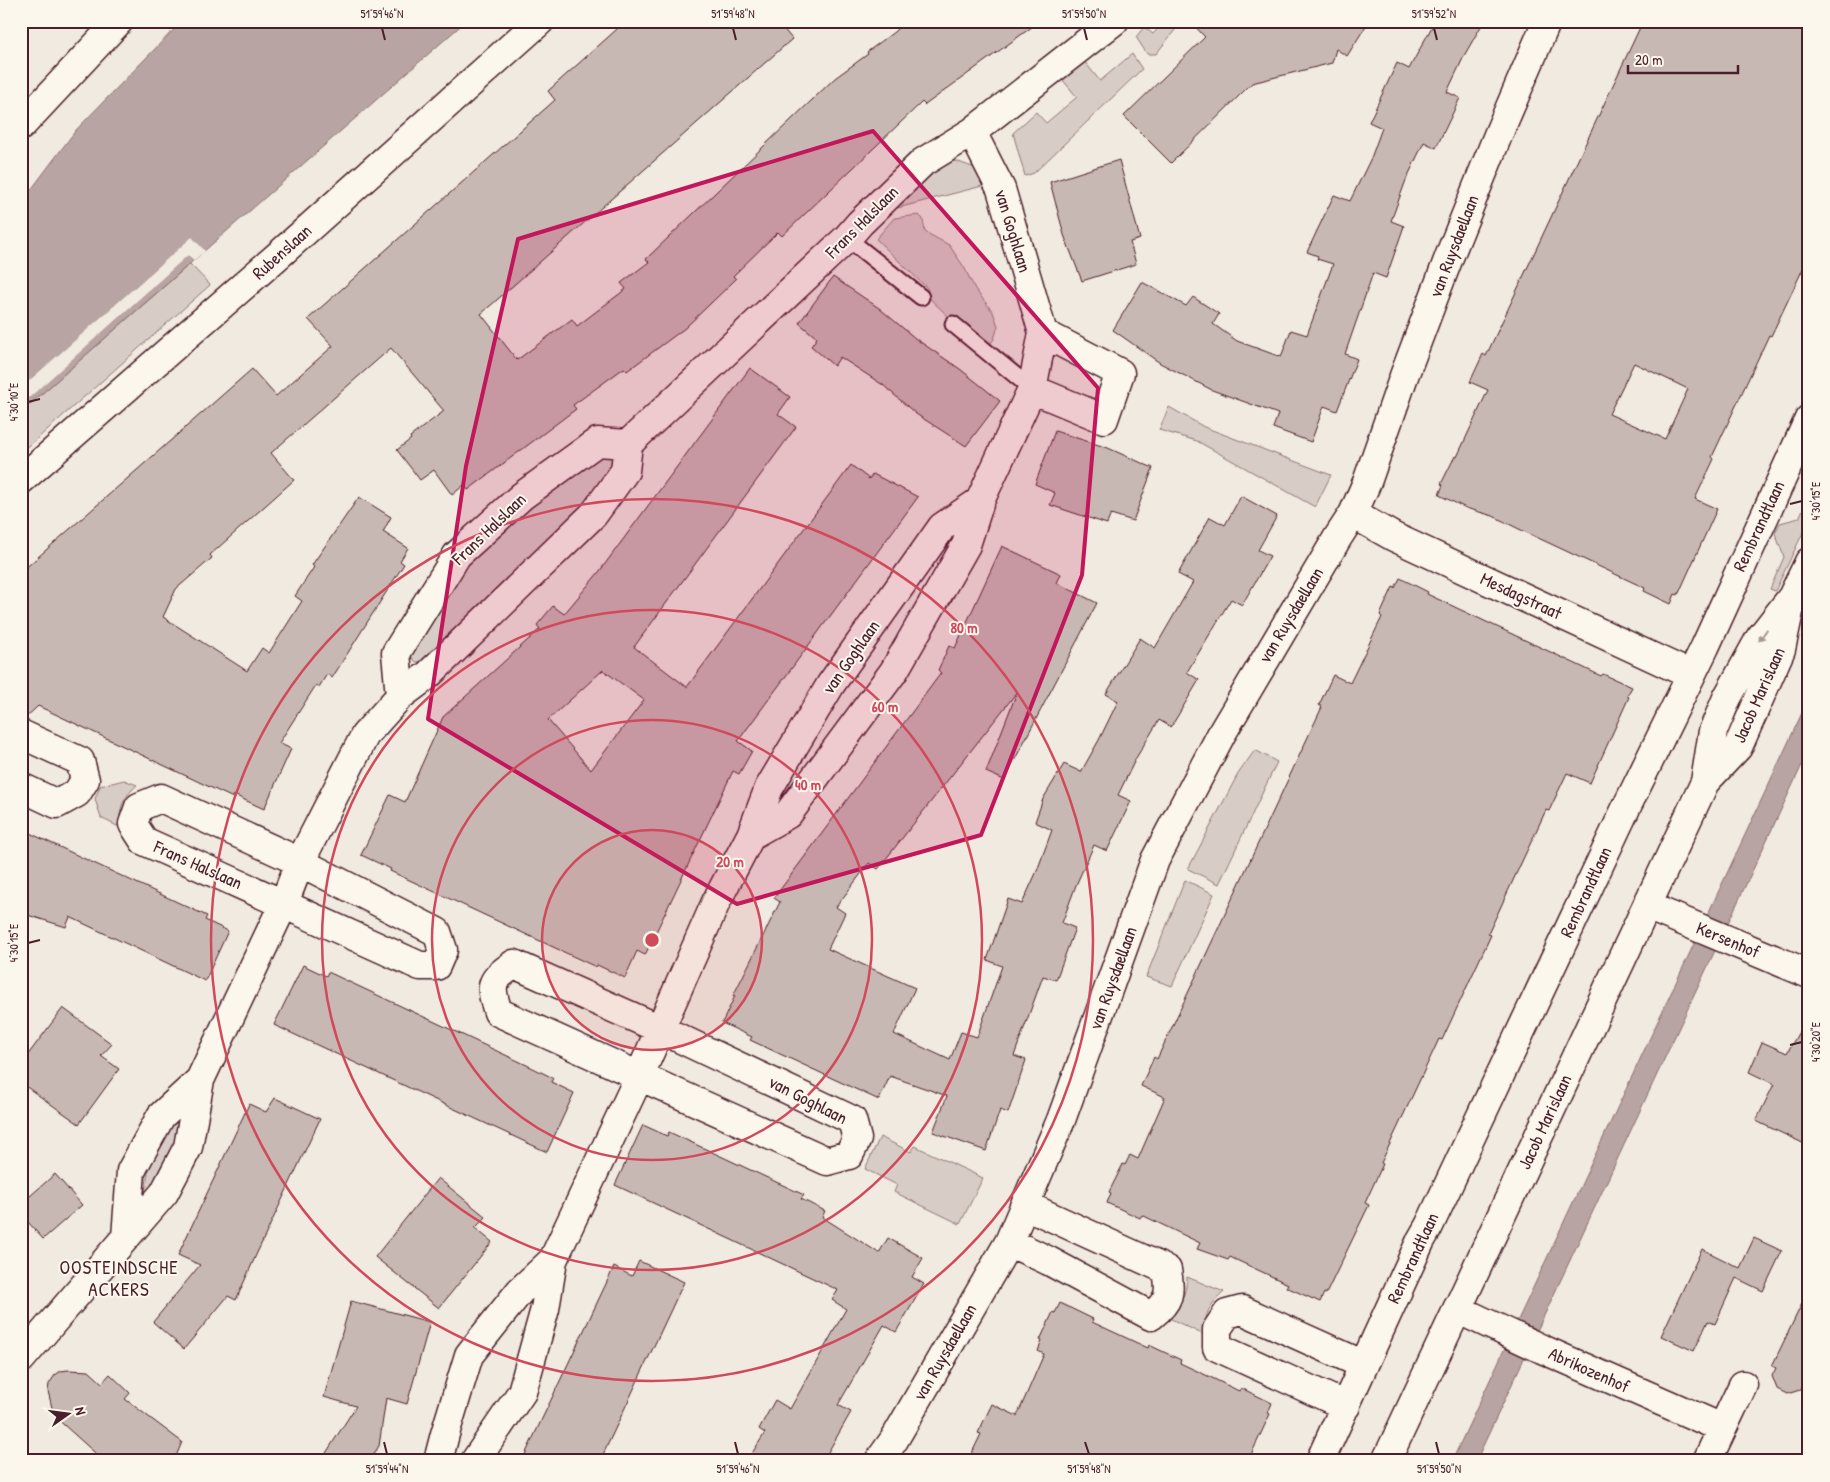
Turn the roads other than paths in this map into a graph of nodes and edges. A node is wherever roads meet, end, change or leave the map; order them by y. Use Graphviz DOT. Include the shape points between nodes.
graph roads {
  1 [pos="119,21"];
  2 [pos="540,21"];
  3 [pos="1114,21"];
  4 [pos="1547,21"];
  5 [pos="21,126"];
  6 [pos="972,132"];
  7 [pos="847,238"];
  8 [pos="921,297"];
  9 [pos="953,324"];
  10 [pos="1043,333"];
  11 [pos="1032,389"];
  12 [pos="1809,420"];
  13 [pos="628,444"];
  14 [pos="21,480"];
  15 [pos="980,501"];
  16 [pos="1353,514"];
  17 [pos="1809,562"];
  18 [pos="1691,675"];
  19 [pos="400,696"];
  20 [pos="21,734"];
  21 [pos="21,788"];
  22 [pos="751,835"];
  23 [pos="300,862"];
  24 [pos="284,903"];
  25 [pos="1647,906"];
  26 [pos="1809,974"];
  27 [pos="660,1029"];
  28 [pos="639,1077"];
  29 [pos="200,1080"];
  30 [pos="1025,1205"];
  31 [pos="126,1237"];
  32 [pos="1009,1242"];
  33 [pos="554,1260"];
  34 [pos="1457,1309"];
  35 [pos="21,1359"];
  36 [pos="1364,1365"];
  37 [pos="1743,1385"];
  38 [pos="1346,1406"];
  39 [pos="1722,1428"];
  40 [pos="438,1461"];
  41 [pos="475,1461"];
  42 [pos="879,1461"];
  43 [pos="1320,1461"];
  44 [pos="1386,1461"];
  45 [pos="1707,1461"];
  1 -- 5 [label="street"];
  2 -- 14 [label="street, Rubenslaan" via="282,253"];
  3 -- 6 [label="street, Frans Halslaan"];
  4 -- 16 [label="street, van Ruysdaellaan" via="1455,243"];
  6 -- 7 [label="street, Frans Halslaan" via="923,162"];
  6 -- 10 [label="street, van Goghlaan" via="1001,189"];
  7 -- 8 [label="lane"];
  7 -- 13 [label="street, Frans Halslaan"];
  9 -- 11 [label="lane"];
  10 -- 11 [label="street, van Goghlaan"];
  10 -- 11 [label="street" via="1120,373 1104,419"];
  11 -- 15 [label="street, van Goghlaan"];
  12 -- 18 [label="street, Rembrandtlaan"];
  13 -- 19 [label="street" via="625,471 594,514 428,675"];
  13 -- 19 [label="street, Frans Halslaan" via="597,442 522,496 457,555 396,653"];
  15 -- 22 [label="street, van Goghlaan" via="942,527 832,684 769,788"];
  15 -- 22 [label="street, van Goghlaan" via="966,545 894,671 788,814"];
  16 -- 18 [label="street, Mesdagstraat" via="1394,537"];
  16 -- 30 [label="street, van Ruysdaellaan" via="1222,733 1155,860 1061,1120"];
  17 -- 25 [label="street, Jacob Marislaan" via="1792,597 1760,638 1727,698 1713,731 1705,782"];
  18 -- 36 [label="street, Rembrandtlaan"];
  19 -- 23 [label="street" via="365,736"];
  20 -- 21 [label="street" via="80,761 85,780 76,793 57,804"];
  22 -- 27 [label="street, van Goghlaan" via="716,902"];
  23 -- 24 [label="street"];
  23 -- 24 [label="street, Frans Halslaan" via="437,932 443,950 436,966 420,966"];
  23 -- 24 [label="street, Frans Halslaan" via="161,798 139,807 133,824 144,840"];
  24 -- 29 [label="street"];
  25 -- 26 [label="street, Kersenhof"];
  25 -- 34 [label="street, Jacob Marislaan"];
  27 -- 28 [label="street, van Goghlaan"];
  27 -- 28 [label="street, van Goghlaan" via="514,964 498,976 492,991 498,1012"];
  27 -- 28 [label="street, van Goghlaan" via="852,1120 857,1139 849,1156 828,1161"];
  28 -- 33 [label="street, van Goghlaan"];
  29 -- 31 [label="street" via="188,1147 164,1193"];
  29 -- 31 [label="street" via="161,1116 131,1171"];
  30 -- 32 [label="street, van Ruysdaellaan"];
  30 -- 32 [label="street" via="1167,1270 1171,1289 1162,1307 1151,1316"];
  31 -- 35 [label="street"];
  32 -- 42 [label="street, van Ruysdaellaan"];
  33 -- 40 [label="street, van Goghlaan" via="520,1291 469,1355"];
  33 -- 41 [label="street, van Goghlaan" via="545,1309 522,1392"];
  34 -- 39 [label="street, Abrikozenhof"];
  34 -- 44 [label="street, Jacob Marislaan"];
  36 -- 38 [label="street, Rembrandtlaan"];
  36 -- 38 [label="street" via="1242,1310 1227,1314 1217,1329 1217,1347"];
  37 -- 39 [label="street"];
  38 -- 43 [label="street, Rembrandtlaan"];
  39 -- 45 [label="street"];
}
